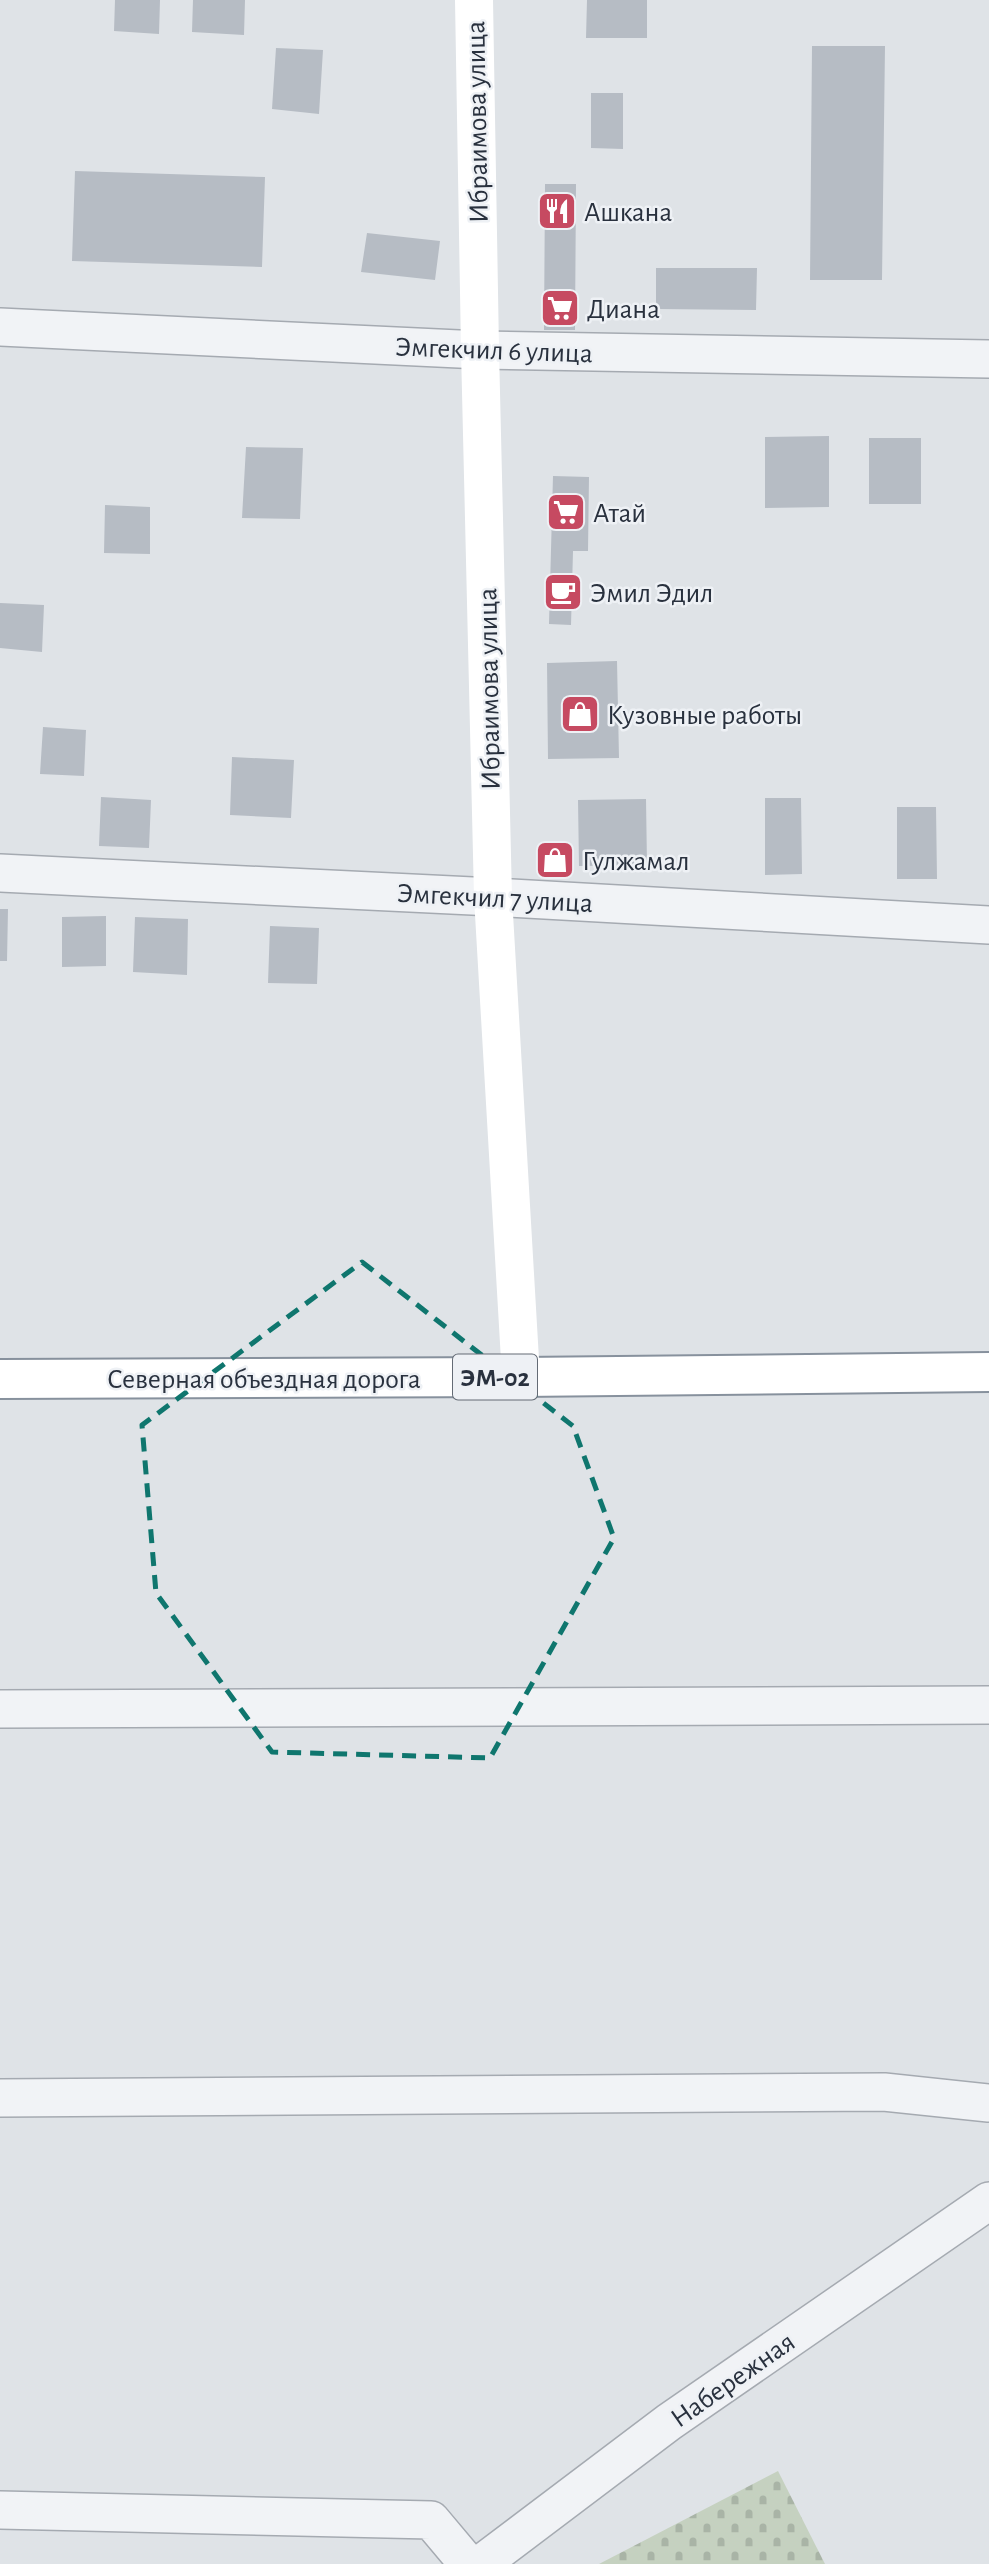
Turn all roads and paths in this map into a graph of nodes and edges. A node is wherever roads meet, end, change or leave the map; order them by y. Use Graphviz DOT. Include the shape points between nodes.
graph roads {
  1 [pos="474,0"];
  2 [pos="0,327"];
  3 [pos="480,350"];
  4 [pos="989,359"];
  5 [pos="0,873"];
  6 [pos="493,897"];
  7 [pos="989,925"];
  8 [pos="989,1372"];
  9 [pos="521,1377"];
  10 [pos="0,1379"];
  11 [pos="989,1705"];
  12 [pos="0,1709"];
  13 [pos="0,2098"];
  14 [pos="989,2103"];
  15 [pos="989,2201"];
  16 [pos="0,2510"];
  17 [pos="468,2564"];
  18 [pos="481,2564"];
  1 -- 3 [label="main road, Ибраимова улица"];
  2 -- 3 [label="street, Эмгекчил 6 улица"];
  3 -- 4 [label="street, Эмгекчил 6 улица"];
  3 -- 6 [label="main road, Ибраимова улица"];
  5 -- 6 [label="street, Эмгекчил 7 улица"];
  6 -- 7 [label="street, Эмгекчил 7 улица"];
  6 -- 9 [label="main road, Ибраимова улица"];
  8 -- 9 [label="main road, Северная объездная дорога / ЭМ-02"];
  9 -- 10 [label="main road, Северная объездная дорога / ЭМ-02"];
  11 -- 12 [label="street"];
  13 -- 14 [label="street" via="884,2092"];
  15 -- 18 [label="street, Набережная" via="669,2422"];
  16 -- 17 [label="street" via="430,2520"];
}
